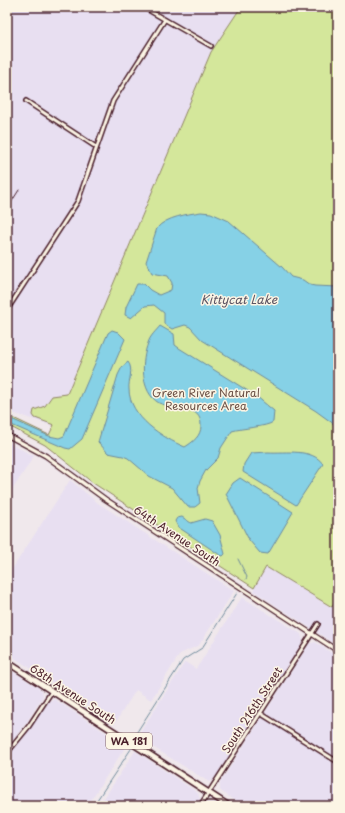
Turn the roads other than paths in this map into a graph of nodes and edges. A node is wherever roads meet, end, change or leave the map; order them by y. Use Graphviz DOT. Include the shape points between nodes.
graph roads {
  1 [pos="143,7"];
  2 [pos="164,21"];
  3 [pos="211,46"];
  4 [pos="26,101"];
  5 [pos="96,147"];
  6 [pos="7,310"];
  7 [pos="7,435"];
  8 [pos="318,624"];
  9 [pos="312,634"];
  10 [pos="338,651"];
  11 [pos="7,662"];
  12 [pos="52,691"];
  13 [pos="260,714"];
  14 [pos="7,753"];
  15 [pos="338,762"];
  16 [pos="208,793"];
  17 [pos="200,806"];
  18 [pos="229,806"];
  1 -- 2 [label="street"];
  2 -- 3 [label="street"];
  2 -- 5 [label="street" via="113,101"];
  4 -- 5 [label="street"];
  5 -- 6 [label="street" via="78,201"];
  7 -- 9 [label="street, 64th Avenue South" via="46,456 111,503"];
  8 -- 9 [label="street, South 216th Street"];
  9 -- 10 [label="street, 64th Avenue South"];
  9 -- 13 [label="street, South 216th Street"];
  11 -- 12 [label="main road, 68th Avenue South / WA 181"];
  12 -- 14 [label="street"];
  12 -- 16 [label="main road, 68th Avenue South / WA 181"];
  13 -- 15 [label="street"];
  13 -- 16 [label="street, South 216th Street"];
  16 -- 17 [label="street, South 216th Street"];
  16 -- 18 [label="main road, 68th Avenue South / WA 181"];
}
